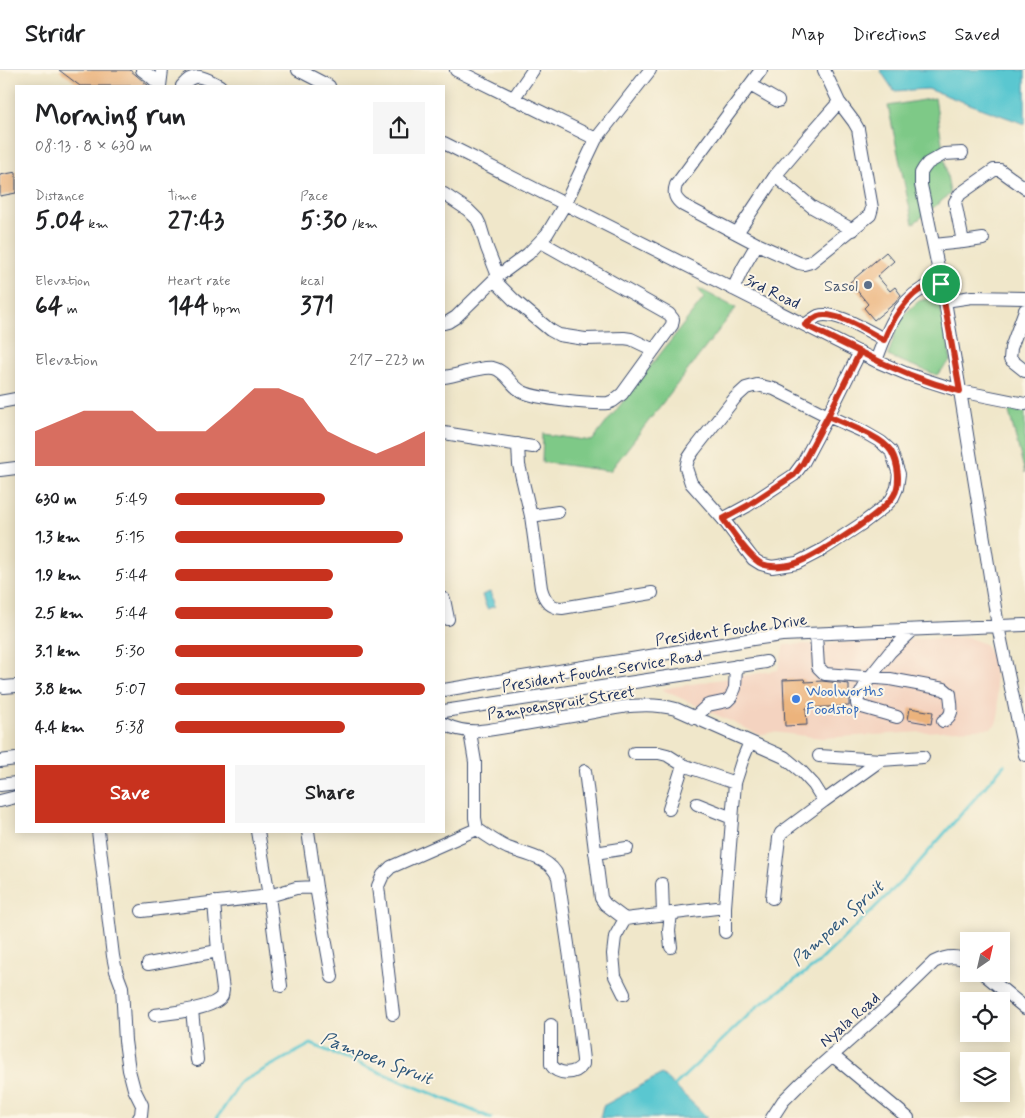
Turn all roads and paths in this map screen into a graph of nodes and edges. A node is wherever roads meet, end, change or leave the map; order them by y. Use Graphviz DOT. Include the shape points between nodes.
graph roads {
  1 [pos="142,70"];
  2 [pos="162,70"];
  3 [pos="298,70"];
  4 [pos="456,70"];
  5 [pos="533,70"];
  6 [pos="650,70"];
  7 [pos="761,70"];
  8 [pos="824,70"];
  9 [pos="315,83"];
  10 [pos="159,85"];
  11 [pos="160,85"];
  12 [pos="183,85"];
  13 [pos="218,85"];
  14 [pos="750,85"];
  15 [pos="513,98"];
  16 [pos="778,101"];
  17 [pos="839,102"];
  18 [pos="596,139"];
  19 [pos="445,144"];
  20 [pos="962,154"];
  21 [pos="775,176"];
  22 [pos="1025,188"];
  23 [pos="445,195"];
  24 [pos="565,204"];
  25 [pos="853,230"];
  26 [pos="737,232"];
  27 [pos="983,239"];
  28 [pos="541,242"];
  29 [pos="963,242"];
  30 [pos="757,244"];
  31 [pos="934,245"];
  32 [pos="496,278"];
  33 [pos="941,284"];
  34 [pos="732,289"];
  35 [pos="1025,298"];
  36 [pos="945,301"];
  37 [pos="1025,310"];
  38 [pos="445,323"];
  39 [pos="805,325"];
  40 [pos="884,340"];
  41 [pos="654,350"];
  42 [pos="860,352"];
  43 [pos="876,361"];
  44 [pos="1025,371"];
  45 [pos="445,377"];
  46 [pos="960,391"];
  47 [pos="15,399"];
  48 [pos="0,402"];
  49 [pos="1025,404"];
  50 [pos="828,416"];
  51 [pos="445,433"];
  52 [pos="518,444"];
  53 [pos="533,447"];
  54 [pos="15,468"];
  55 [pos="0,470"];
  56 [pos="558,512"];
  57 [pos="531,516"];
  58 [pos="723,519"];
  59 [pos="652,593"];
  60 [pos="445,604"];
  61 [pos="448,619"];
  62 [pos="1025,625"];
  63 [pos="998,626"];
  64 [pos="913,630"];
  65 [pos="816,634"];
  66 [pos="766,662"];
  67 [pos="736,666"];
  68 [pos="870,677"];
  69 [pos="0,686"];
  70 [pos="15,686"];
  71 [pos="445,690"];
  72 [pos="445,711"];
  73 [pos="897,716"];
  74 [pos="694,718"];
  75 [pos="943,721"];
  76 [pos="445,724"];
  77 [pos="470,732"];
  78 [pos="750,742"];
  79 [pos="634,754"];
  80 [pos="1025,755"];
  81 [pos="819,756"];
  82 [pos="923,757"];
  83 [pos="15,758"];
  84 [pos="880,760"];
  85 [pos="0,761"];
  86 [pos="683,766"];
  87 [pos="585,771"];
  88 [pos="15,782"];
  89 [pos="736,783"];
  90 [pos="0,785"];
  91 [pos="15,797"];
  92 [pos="0,801"];
  93 [pos="824,801"];
  94 [pos="697,804"];
  95 [pos="669,809"];
  96 [pos="732,818"];
  97 [pos="477,829"];
  98 [pos="98,833"];
  99 [pos="258,833"];
  100 [pos="308,833"];
  101 [pos="627,848"];
  102 [pos="595,853"];
  103 [pos="662,884"];
  104 [pos="316,886"];
  105 [pos="269,896"];
  106 [pos="772,898"];
  107 [pos="214,902"];
  108 [pos="725,907"];
  109 [pos="142,910"];
  110 [pos="667,914"];
  111 [pos="625,919"];
  112 [pos="725,932"];
  113 [pos="671,947"];
  114 [pos="218,951"];
  115 [pos="960,959"];
  116 [pos="148,964"];
  117 [pos="332,977"];
  118 [pos="994,982"];
  119 [pos="281,986"];
  120 [pos="624,994"];
  121 [pos="1025,1008"];
  122 [pos="192,1010"];
  123 [pos="393,1014"];
  124 [pos="155,1015"];
  125 [pos="550,1025"];
  126 [pos="832,1056"];
  127 [pos="197,1060"];
  128 [pos="139,1118"];
  129 [pos="772,1118"];
  130 [pos="908,1118"];
  1 -- 10 [label="street"];
  2 -- 11 [label="street"];
  3 -- 9 [label="street"];
  4 -- 15 [label="street"];
  5 -- 15 [label="street"];
  6 -- 18 [label="street"];
  7 -- 14 [label="street"];
  8 -- 17 [label="street"];
  12 -- 13 [label="street" via="195,76"];
  14 -- 16 [label="street"];
  14 -- 26 [label="street" via="674,190 676,199 683,205"];
  15 -- 18 [label="street"];
  17 -- 21 [label="street"];
  17 -- 25 [label="street" via="858,129 872,208 870,215"];
  18 -- 24 [label="street"];
  19 -- 24 [label="street, 3rd Road"];
  20 -- 31 [label="street" via="944,154 928,163 922,173 921,185"];
  21 -- 25 [label="street" via="812,207"];
  21 -- 26 [label="street"];
  22 -- 29 [label="street" via="1000,170 994,170 960,194 955,202"];
  23 -- 32 [label="street" via="477,219"];
  24 -- 28 [label="street"];
  24 -- 34 [label="street, 3rd Road"];
  25 -- 30 [label="street" via="804,264"];
  26 -- 30 [label="street"];
  27 -- 29 [label="street"];
  28 -- 32 [label="street"];
  28 -- 41 [label="street" via="672,316 674,322"];
  29 -- 31 [label="street"];
  30 -- 34 [label="street"];
  31 -- 33 [label="street"];
  32 -- 38 [label="street" via="456,317"];
  32 -- 41 [label="street" via="514,300 559,335 585,340 631,339"];
  33 -- 36 [label="street"];
  33 -- 40 [label="street" via="923,288 907,302 893,320"];
  34 -- 39 [label="street, 3rd Road"];
  35 -- 36 [label="street" via="972,297"];
  36 -- 46 [label="street"];
  37 -- 44 [label="street" via="1010,359"];
  39 -- 40 [label="street" via="820,315 833,316"];
  39 -- 42 [label="street, 3rd Road"];
  40 -- 43 [label="street"];
  41 -- 45 [label="street" via="622,394 608,403 569,401 523,393 495,369 483,368"];
  42 -- 43 [label="street, 3rd Road"];
  42 -- 50 [label="street"];
  43 -- 46 [label="street, 3rd Road"];
  46 -- 49 [label="street, 3rd Road"];
  46 -- 63 [label="street"];
  47 -- 48 [label="street"];
  50 -- 58 [label="street" via="794,475"];
  50 -- 58 [label="street" via="774,389 757,385 746,388 686,464 691,483"];
  50 -- 58 [label="street" via="875,438 891,451 898,474 897,488 884,507 822,550 797,563 772,567 753,558"];
  51 -- 52 [label="street"];
  52 -- 53 [label="street"];
  52 -- 57 [label="street" via="519,466"];
  54 -- 55 [label="street"];
  56 -- 57 [label="street"];
  57 -- 59 [label="street" via="541,588 551,606 562,608"];
  60 -- 61 [label="street"];
  62 -- 63 [label="street, President Fouche Drive"];
  63 -- 64 [label="street, President Fouche Drive"];
  63 -- 80 [label="street"];
  64 -- 65 [label="street, President Fouche Drive"];
  64 -- 68 [label="street"];
  65 -- 68 [label="street" via="821,671"];
  65 -- 71 [label="street, President Fouche Drive" via="754,639"];
  66 -- 67 [label="street, President Fouche Service Road"];
  67 -- 72 [label="street, President Fouche Service Road"];
  67 -- 74 [label="street" via="735,688 731,697 708,705"];
  68 -- 73 [label="street" via="857,704"];
  68 -- 75 [label="street" via="948,691 952,713"];
  69 -- 70 [label="street"];
  74 -- 77 [label="street, Pampoenspruit Street" via="676,709 650,705"];
  74 -- 78 [label="street, Pampoenspruit Street"];
  76 -- 77 [label="street, Pampoenspruit Street"];
  77 -- 97 [label="street"];
  78 -- 89 [label="street"];
  78 -- 93 [label="street, Pampoenspruit Street" via="792,762"];
  79 -- 86 [label="street" via="659,752"];
  81 -- 84 [label="street"];
  82 -- 84 [label="street"];
  83 -- 85 [label="street"];
  84 -- 93 [label="street"];
  86 -- 89 [label="street"];
  86 -- 95 [label="street"];
  87 -- 102 [label="street"];
  88 -- 90 [label="street"];
  89 -- 96 [label="street"];
  91 -- 92 [label="street"];
  93 -- 106 [label="street" via="781,833"];
  94 -- 96 [label="street"];
  96 -- 108 [label="street"];
  97 -- 123 [label="street" via="391,868 378,886"];
  97 -- 125 [label="street" via="508,848 545,861 558,877 583,1060 577,1070 563,1072 553,1068"];
  98 -- 128 [label="street" via="114,964 122,994 129,1070 142,1105"];
  99 -- 105 [label="street"];
  100 -- 104 [label="street"];
  101 -- 102 [label="street"];
  102 -- 111 [label="street" via="601,898"];
  103 -- 110 [label="street"];
  104 -- 105 [label="street"];
  104 -- 117 [label="street"];
  105 -- 107 [label="street"];
  105 -- 119 [label="street"];
  107 -- 109 [label="street"];
  107 -- 114 [label="street"];
  108 -- 110 [label="street"];
  108 -- 112 [label="street"];
  110 -- 111 [label="street"];
  110 -- 113 [label="street"];
  111 -- 120 [label="street" via="615,937 613,954 615,976"];
  114 -- 116 [label="street"];
  114 -- 122 [label="street" via="222,996 217,1002"];
  115 -- 126 [label="street, Nyala Road" via="941,958 934,962"];
  118 -- 121 [label="street"];
  122 -- 124 [label="street"];
  122 -- 127 [label="street"];
  126 -- 129 [label="street, Nyala Road" via="783,1101"];
  126 -- 130 [label="street"];
}
